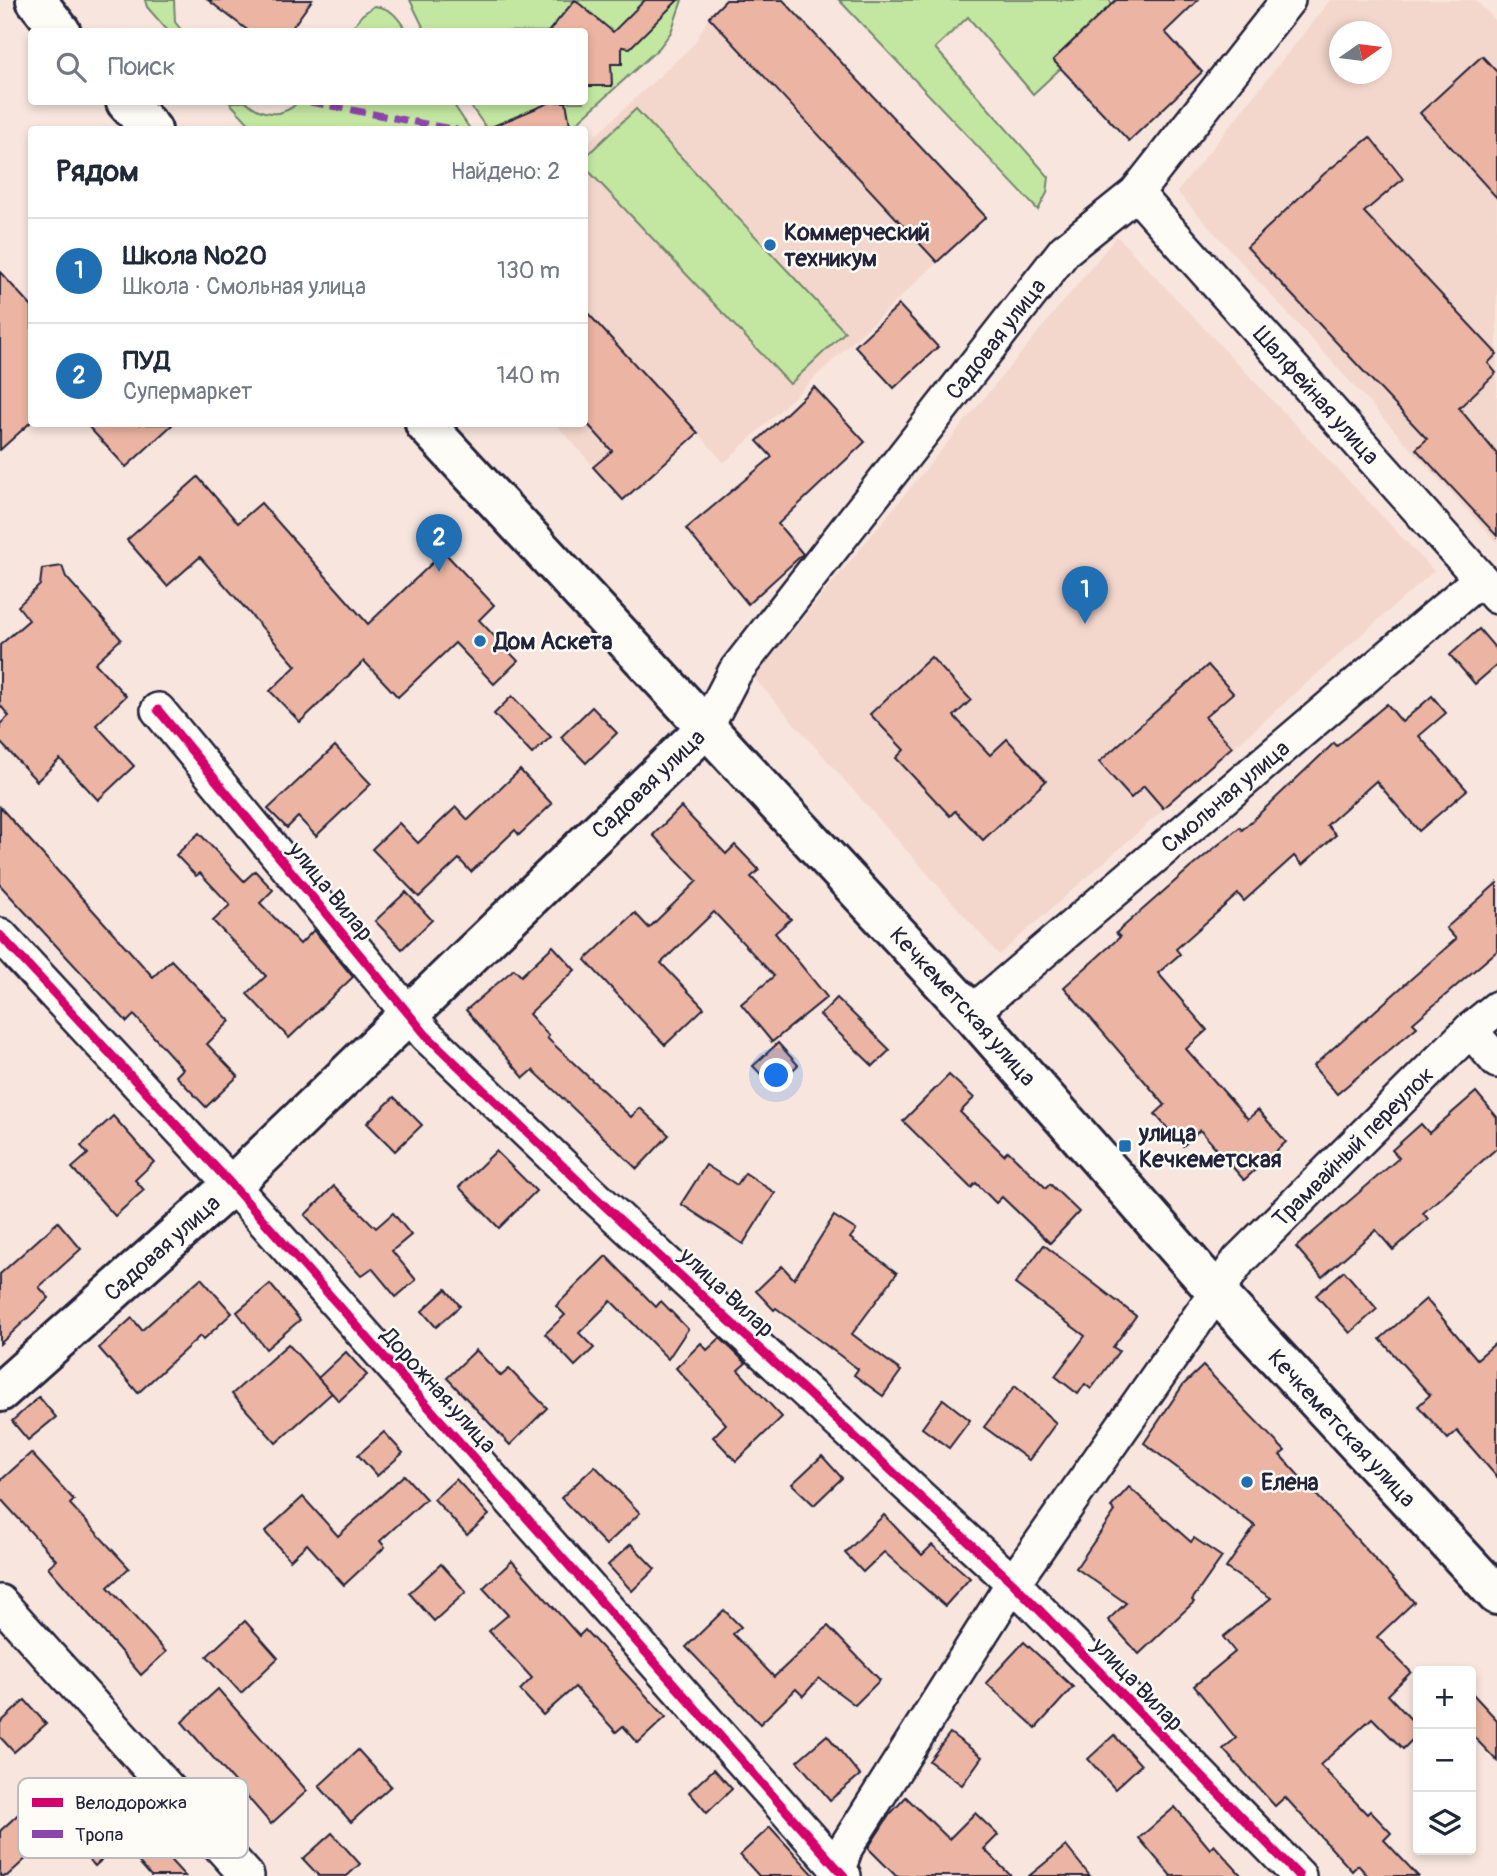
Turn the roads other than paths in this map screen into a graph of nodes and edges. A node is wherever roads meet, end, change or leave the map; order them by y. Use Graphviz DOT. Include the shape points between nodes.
graph roads {
  1 [pos="1288,0"];
  2 [pos="129,105"];
  3 [pos="148,126"];
  4 [pos="1136,193"];
  5 [pos="428,427"];
  6 [pos="1488,588"];
  7 [pos="158,710"];
  8 [pos="706,729"];
  9 [pos="0,935"];
  10 [pos="1497,1008"];
  11 [pos="971,1013"];
  12 [pos="408,1015"];
  13 [pos="1470,1030"];
  14 [pos="1497,1061"];
  15 [pos="232,1185"];
  16 [pos="1218,1294"];
  17 [pos="0,1392"];
  18 [pos="1013,1583"];
  19 [pos="1497,1595"];
  20 [pos="0,1602"];
  21 [pos="159,1778"];
  22 [pos="231,1858"];
  23 [pos="840,1874"];
  24 [pos="247,1876"];
  25 [pos="1299,1876"];
  1 -- 4 [label="street, Садовая улица"];
  2 -- 3 [label="main road"];
  4 -- 6 [label="street, Шалфейная улица"];
  4 -- 8 [label="street, Садовая улица" via="1065,250 992,339 735,672"];
  5 -- 8 [label="main road, Кечкеметская улица"];
  6 -- 11 [label="street, Смольная улица"];
  7 -- 12 [label="street, улица Вилар"];
  8 -- 11 [label="main road, Кечкеметская улица"];
  8 -- 12 [label="main road, Садовая улица"];
  9 -- 15 [label="street, Дорожная улица"];
  10 -- 13 [label="street, Трамвайный переулок"];
  11 -- 16 [label="main road, Кечкеметская улица"];
  12 -- 15 [label="main road, Садовая улица"];
  12 -- 18 [label="street, улица Вилар" via="593,1195"];
  13 -- 14 [label="street"];
  13 -- 16 [label="street, Трамвайный переулок" via="1239,1260"];
  15 -- 17 [label="main road, Садовая улица"];
  15 -- 23 [label="street, Дорожная улица"];
  16 -- 18 [label="street, Трамвайный переулок"];
  16 -- 19 [label="main road, Кечкеметская улица"];
  18 -- 23 [label="street, Трамвайный переулок" via="846,1847"];
  18 -- 25 [label="street, улица Вилар"];
  20 -- 21 [label="street"];
  22 -- 24 [label="street"];
}
